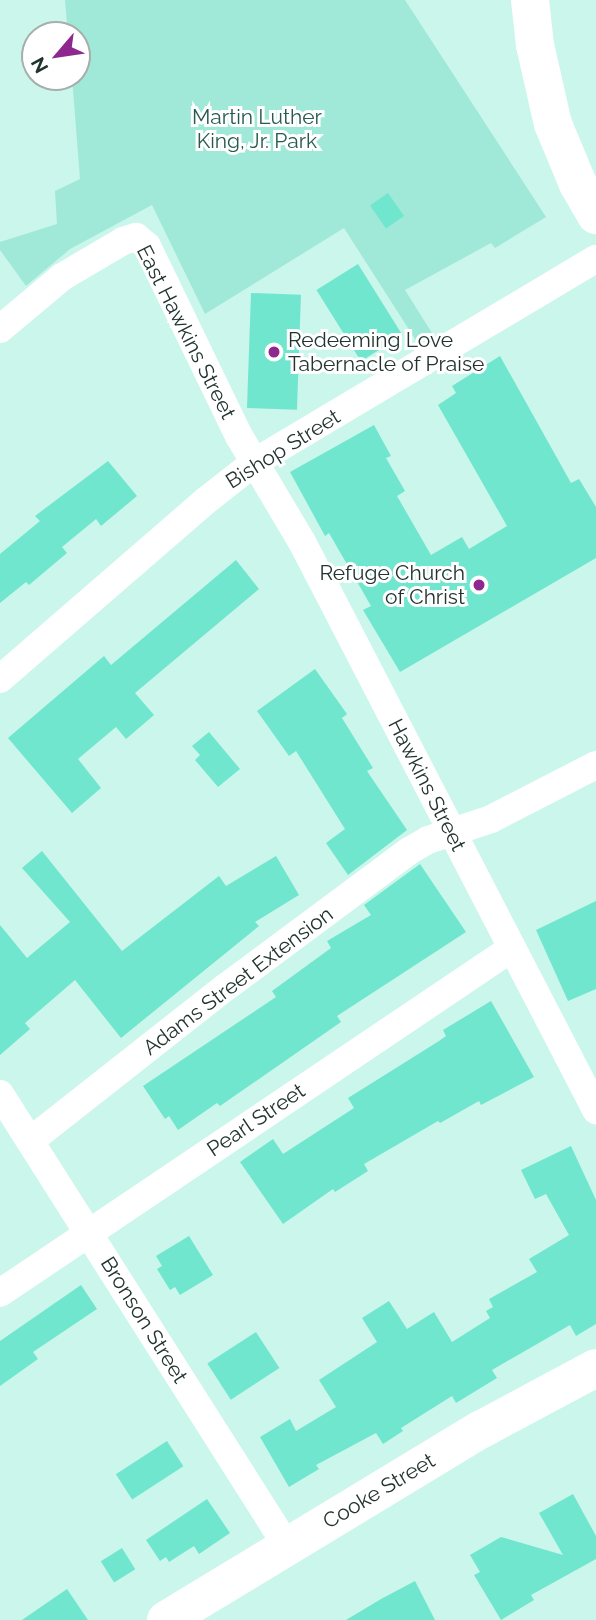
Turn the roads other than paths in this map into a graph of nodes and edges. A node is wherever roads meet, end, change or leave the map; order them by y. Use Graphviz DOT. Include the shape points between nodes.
graph roads {
  1 [pos="530,0"];
  2 [pos="596,215"];
  3 [pos="596,259"];
  4 [pos="0,329"];
  5 [pos="255,462"];
  6 [pos="0,679"];
  7 [pos="596,765"];
  8 [pos="452,832"];
  9 [pos="512,948"];
  10 [pos="0,1094"];
  11 [pos="596,1110"];
  12 [pos="30,1141"];
  13 [pos="89,1233"];
  14 [pos="0,1293"];
  15 [pos="596,1368"];
  16 [pos="287,1546"];
  17 [pos="166,1620"];
  1 -- 2 [label="main road" via="553,124"];
  3 -- 5 [label="street, Bishop Street"];
  4 -- 5 [label="street, East Hawkins Street" via="74,270 123,241 140,238"];
  5 -- 6 [label="street, Bishop Street"];
  5 -- 8 [label="street, Hawkins Street" via="302,542"];
  7 -- 8 [label="street, Adams Street Extension" via="491,819"];
  8 -- 9 [label="street, Hawkins Street"];
  8 -- 12 [label="street, Adams Street Extension" via="409,851"];
  9 -- 11 [label="street, Hawkins Street"];
  9 -- 13 [label="street, Pearl Street"];
  10 -- 12 [label="street, Bronson Street"];
  12 -- 13 [label="street, Bronson Street"];
  13 -- 14 [label="street, Pearl Street"];
  13 -- 16 [label="street, Bronson Street"];
  15 -- 16 [label="main road, Cooke Street" via="482,1429"];
  16 -- 17 [label="main road, Cooke Street"];
}
